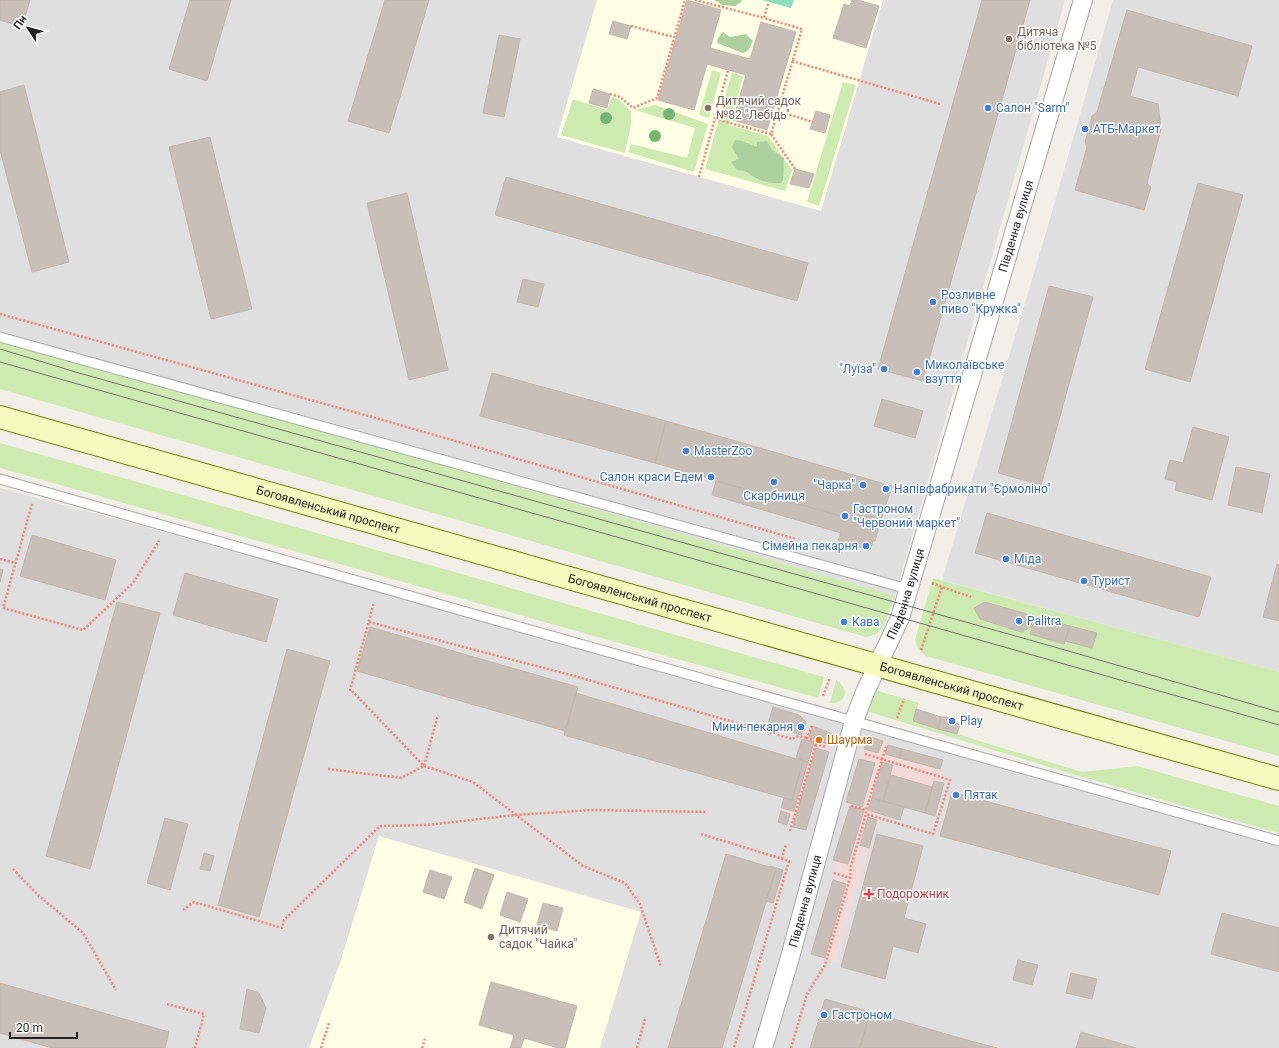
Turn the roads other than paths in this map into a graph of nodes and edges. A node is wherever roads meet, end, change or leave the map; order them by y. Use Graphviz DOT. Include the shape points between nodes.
graph roads {
  1 [pos="1083,0"];
  2 [pos="0,337"];
  3 [pos="0,416"];
  4 [pos="0,479"];
  5 [pos="911,581"];
  6 [pos="878,666"];
  7 [pos="854,721"];
  8 [pos="1279,779"];
  9 [pos="1279,841"];
  10 [pos="763,1048"];
  1 -- 5 [label="street, Південна вулиця"];
  2 -- 5 [label="lane"];
  3 -- 6 [label="main road, Богоявленський проспект"];
  4 -- 7 [label="lane"];
  5 -- 6 [label="street, Південна вулиця" via="900,618"];
  6 -- 7 [label="street, Південна вулиця" via="864,692"];
  6 -- 8 [label="main road, Богоявленський проспект"];
  7 -- 9 [label="lane"];
  7 -- 10 [label="street, Південна вулиця"];
}
